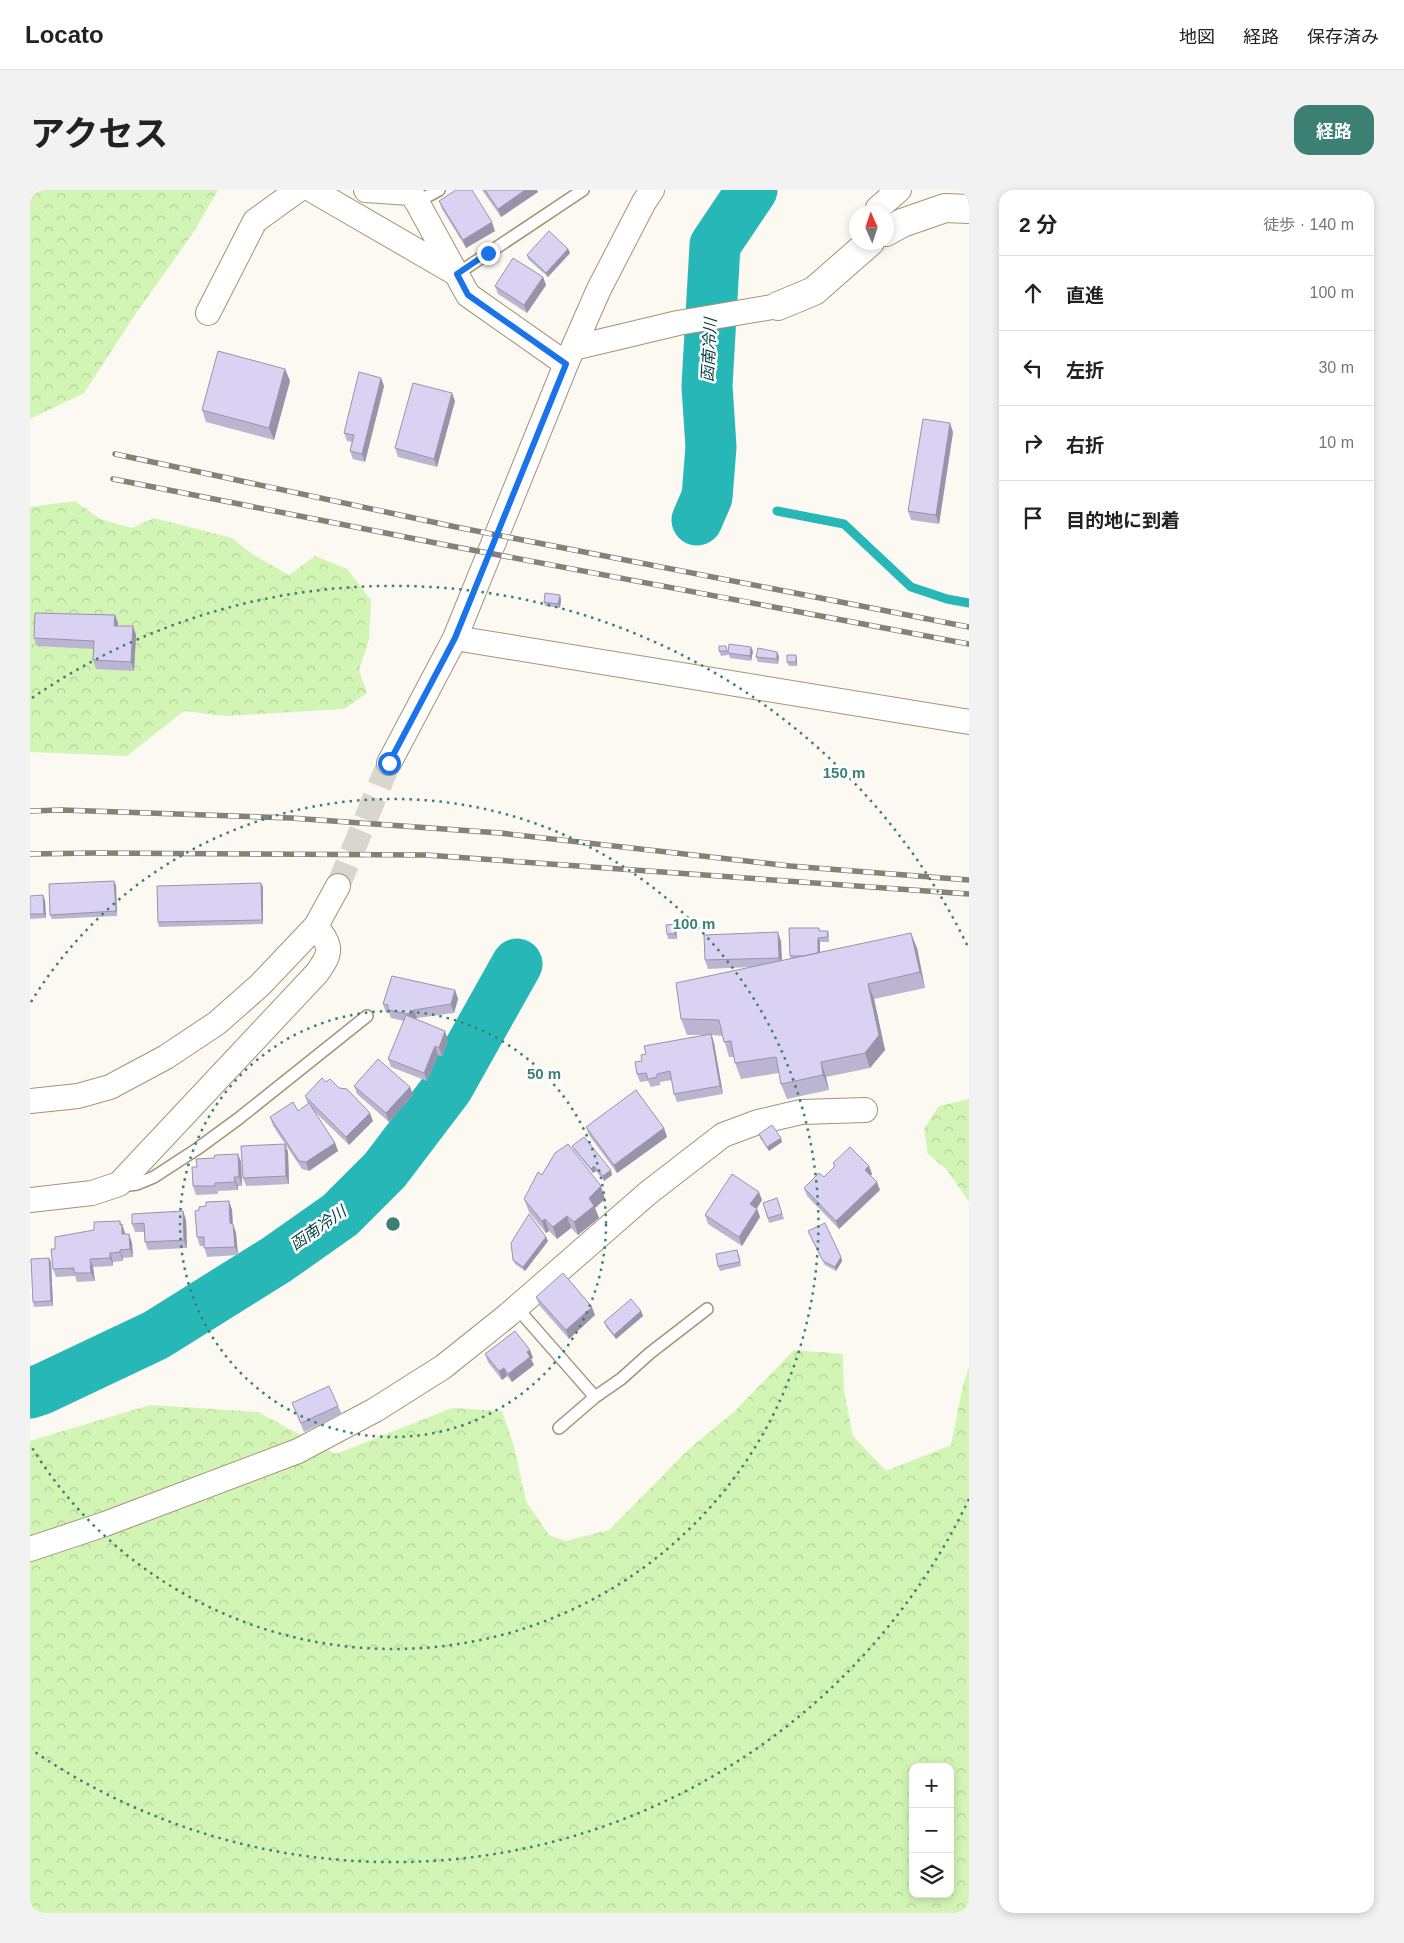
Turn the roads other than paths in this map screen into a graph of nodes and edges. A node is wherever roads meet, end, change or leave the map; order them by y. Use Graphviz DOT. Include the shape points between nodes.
graph roads {
  1 [pos="298,190"];
  2 [pos="312,190"];
  3 [pos="366,190"];
  4 [pos="439,190"];
  5 [pos="583,190"];
  6 [pos="652,190"];
  7 [pos="899,190"];
  8 [pos="412,195"];
  9 [pos="882,205"];
  10 [pos="969,209"];
  11 [pos="894,228"];
  12 [pos="861,250"];
  13 [pos="457,274"];
  14 [pos="778,306"];
  15 [pos="208,313"];
  16 [pos="570,356"];
  17 [pos="455,638"];
  18 [pos="969,722"];
  19 [pos="389,763"];
  20 [pos="338,886"];
  21 [pos="316,926"];
  22 [pos="366,1016"];
  23 [pos="30,1101"];
  24 [pos="865,1110"];
  25 [pos="114,1186"];
  26 [pos="30,1200"];
  27 [pos="516,1308"];
  28 [pos="707,1309"];
  29 [pos="595,1397"];
  30 [pos="559,1428"];
  31 [pos="30,1549"];
  1 -- 15 [label="street" via="255,221"];
  2 -- 13 [label="street"];
  3 -- 8 [label="street"];
  4 -- 8 [label="lane"];
  5 -- 13 [label="lane"];
  6 -- 16 [label="street" via="599,289"];
  7 -- 9 [label="street"];
  8 -- 13 [label="street"];
  10 -- 11 [label="street" via="945,208"];
  12 -- 14 [label="street" via="814,291"];
  13 -- 16 [label="street" via="468,295"];
  14 -- 16 [label="street" via="678,323"];
  16 -- 17 [label="street"];
  17 -- 18 [label="street"];
  17 -- 19 [label="street"];
  20 -- 21 [label="street"];
  21 -- 23 [label="street" via="260,985 217,1023 166,1057 110,1087 78,1096"];
  21 -- 25 [label="street" via="329,948 328,957 317,973 185,1116"];
  22 -- 25 [label="lane" via="197,1149 154,1177 137,1184"];
  24 -- 27 [label="street" via="802,1112 758,1122 723,1135 648,1193"];
  25 -- 26 [label="street" via="92,1193"];
  27 -- 29 [label="lane"];
  27 -- 31 [label="street" via="443,1367 376,1410 307,1447"];
  28 -- 29 [label="lane"];
  29 -- 30 [label="lane"];
}
